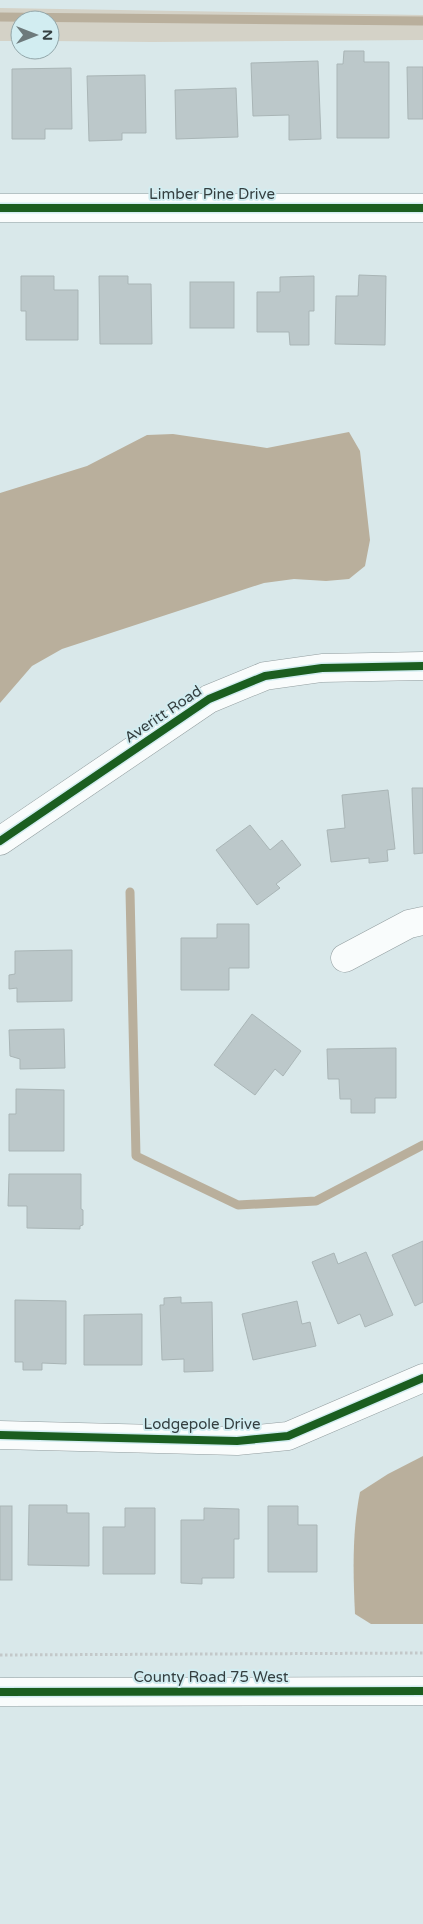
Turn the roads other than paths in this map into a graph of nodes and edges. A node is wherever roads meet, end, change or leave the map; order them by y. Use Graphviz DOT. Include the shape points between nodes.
graph roads {
  1 [pos="0,208"];
  2 [pos="423,208"];
  3 [pos="423,666"];
  4 [pos="0,841"];
  5 [pos="423,921"];
  6 [pos="345,958"];
  7 [pos="423,1378"];
  8 [pos="0,1435"];
  9 [pos="423,1690"];
  10 [pos="0,1692"];
  1 -- 2 [label="street, Limber Pine Drive"];
  3 -- 4 [label="street, Averitt Road" via="322,668 266,676 209,698"];
  5 -- 6 [label="street" via="409,924"];
  7 -- 8 [label="street, Lodgepole Drive" via="288,1436 237,1441"];
  9 -- 10 [label="street, County Road 75 West"];
}
